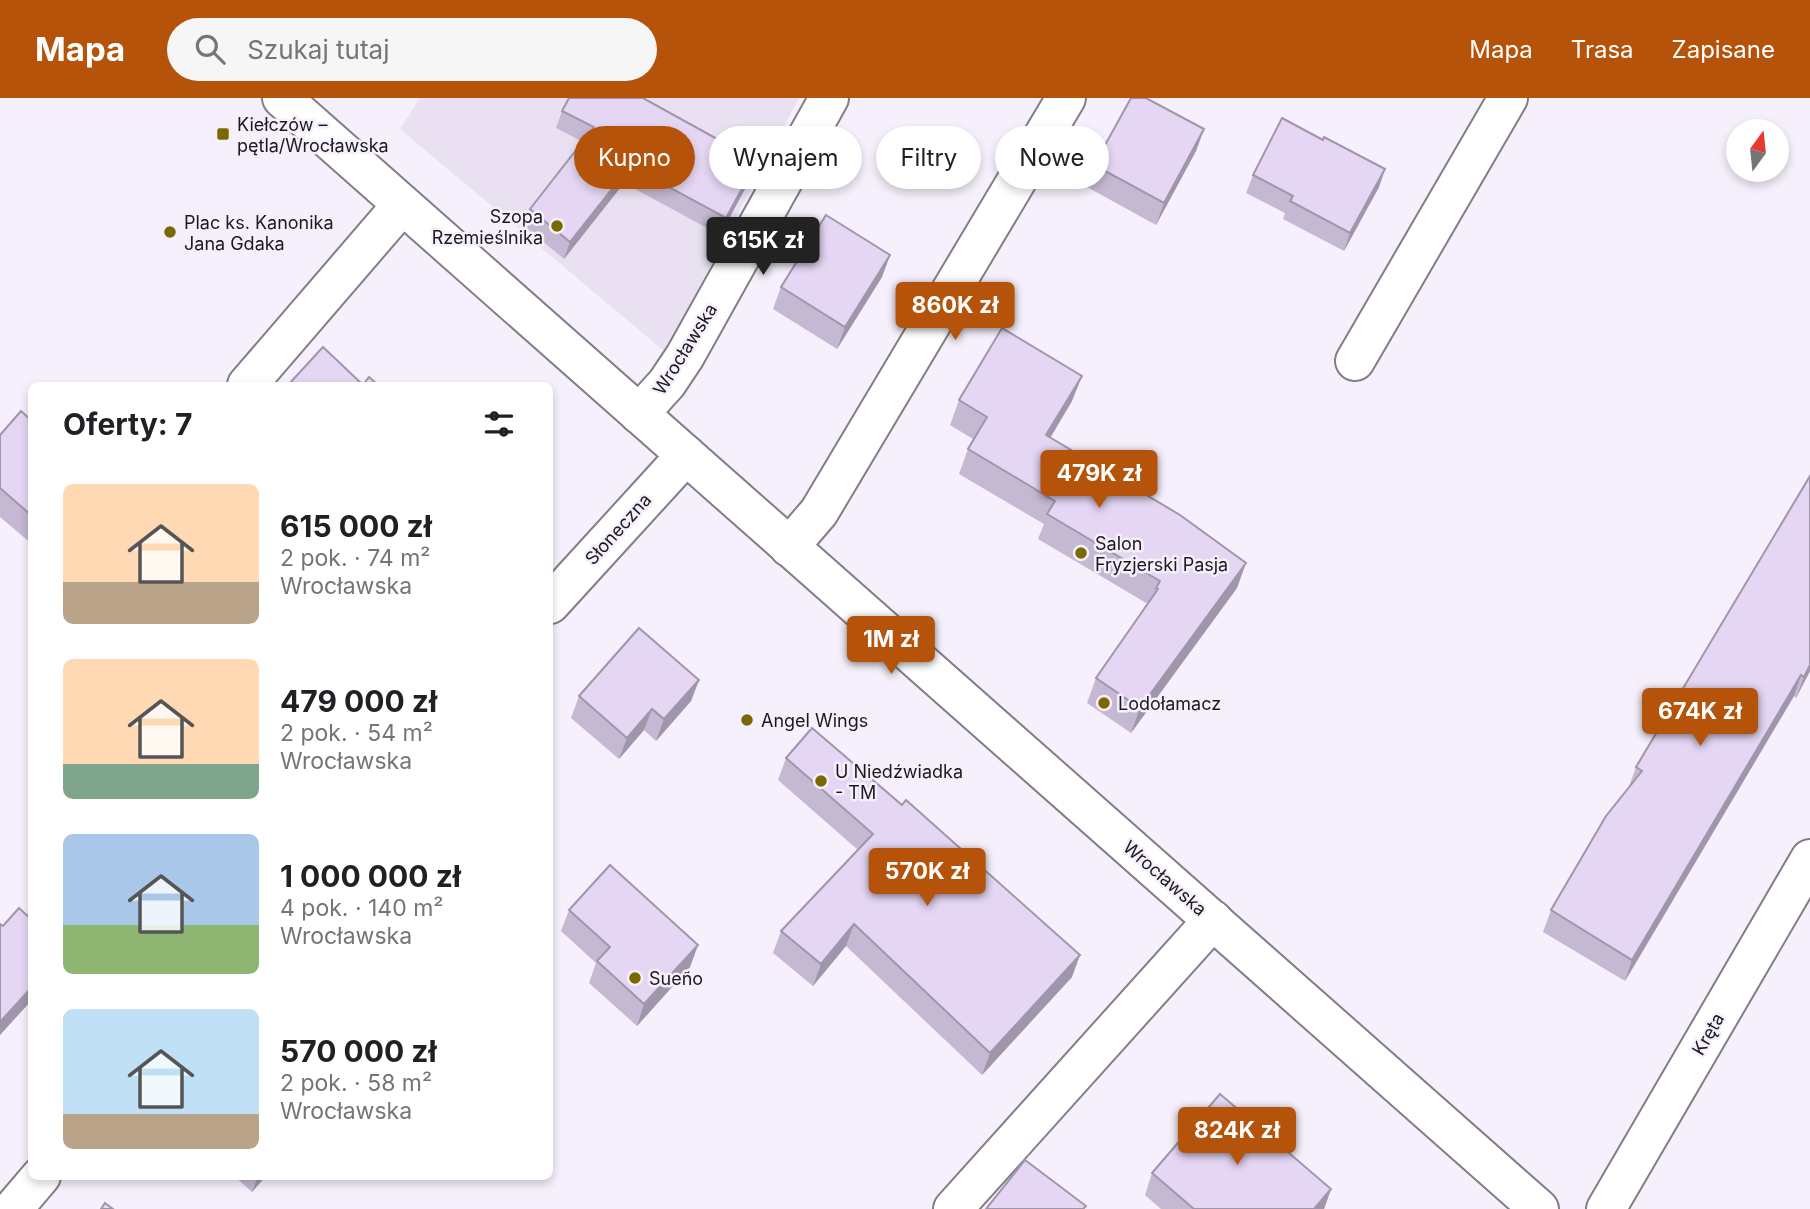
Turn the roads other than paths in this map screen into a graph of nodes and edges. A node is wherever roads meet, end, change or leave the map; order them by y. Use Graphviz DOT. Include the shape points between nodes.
graph roads {
  1 [pos="282,98"];
  2 [pos="829,98"];
  3 [pos="1066,98"];
  4 [pos="1508,98"];
  5 [pos="402,205"];
  6 [pos="1356,362"];
  7 [pos="250,382"];
  8 [pos="639,414"];
  9 [pos="686,455"];
  10 [pos="789,547"];
  11 [pos="553,601"];
  12 [pos="1810,859"];
  13 [pos="1213,920"];
  14 [pos="38,1180"];
  15 [pos="13,1209"];
  16 [pos="953,1209"];
  17 [pos="1539,1209"];
  18 [pos="1606,1209"];
  1 -- 5 [label="street, Wrocławska"];
  2 -- 8 [label="street, Wrocławska" via="685,356"];
  3 -- 10 [label="street" via="819,512"];
  4 -- 6 [label="street"];
  5 -- 7 [label="street"];
  5 -- 8 [label="street, Wrocławska"];
  8 -- 9 [label="street, Wrocławska"];
  9 -- 10 [label="street, Wrocławska"];
  9 -- 11 [label="street, Słoneczna"];
  10 -- 13 [label="street, Wrocławska"];
  12 -- 18 [label="street, Kręta"];
  13 -- 16 [label="street"];
  13 -- 17 [label="street, Wrocławska"];
  14 -- 15 [label="street"];
}
